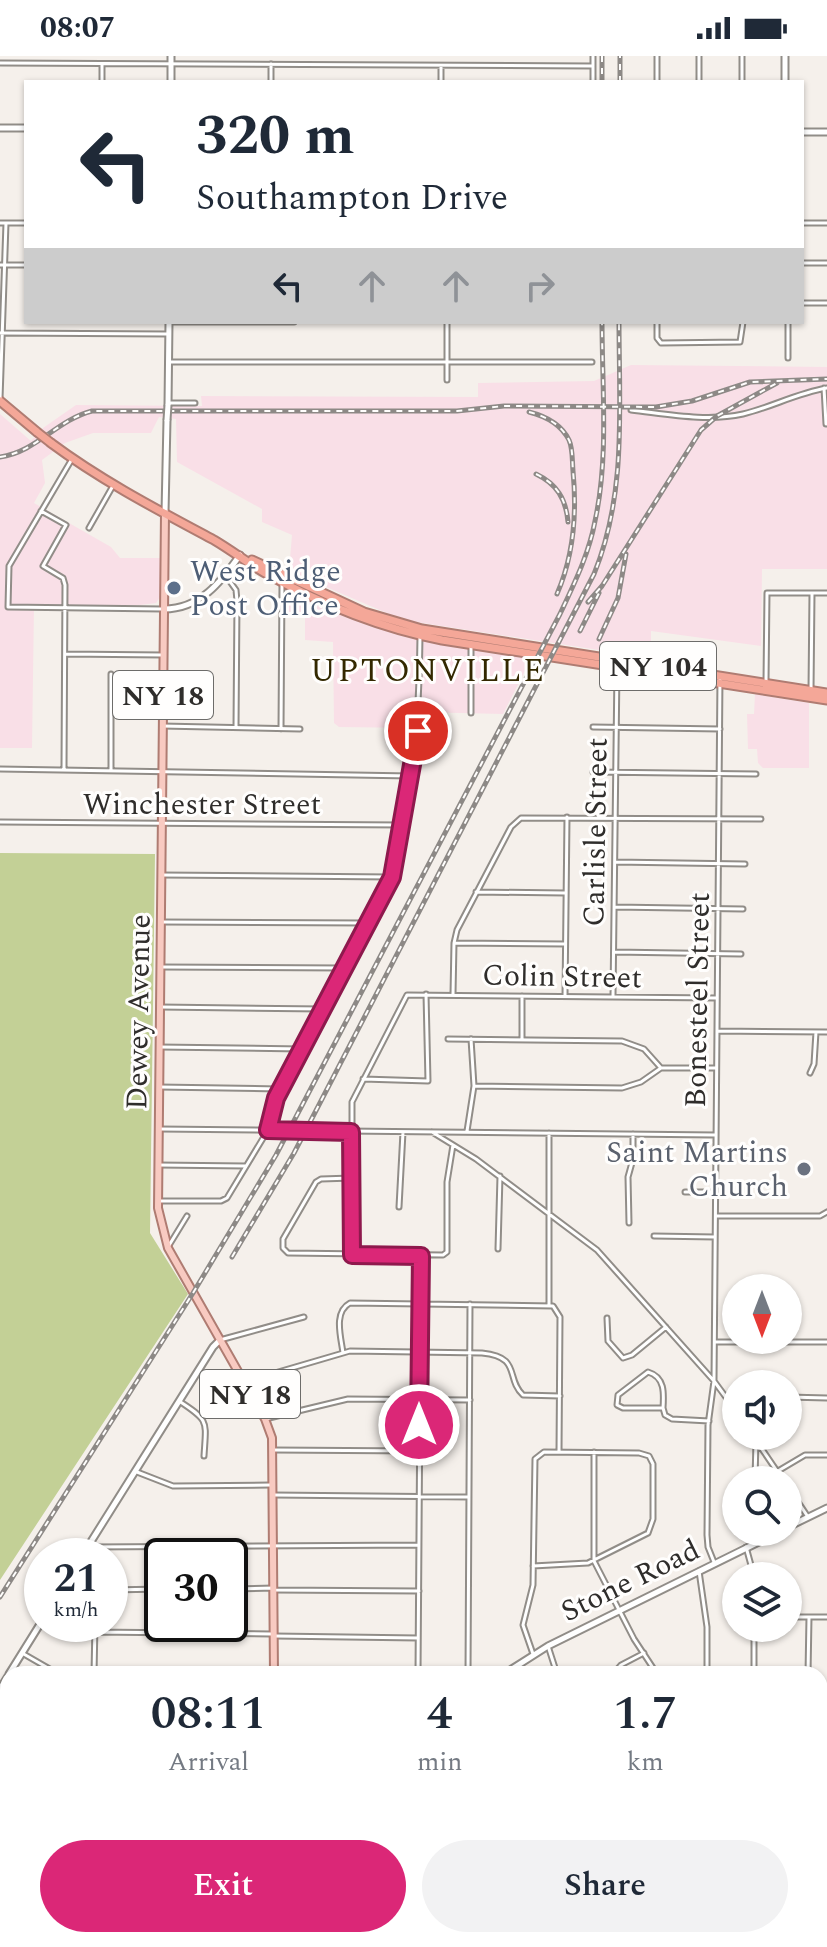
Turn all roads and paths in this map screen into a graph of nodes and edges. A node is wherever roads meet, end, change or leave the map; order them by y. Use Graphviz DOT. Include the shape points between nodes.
graph roads {
  1 [pos="171,56"];
  2 [pos="593,56"];
  3 [pos="657,56"];
  4 [pos="699,56"];
  5 [pos="742,56"];
  6 [pos="785,56"];
  7 [pos="0,63"];
  8 [pos="102,64"];
  9 [pos="171,64"];
  10 [pos="271,64"];
  11 [pos="441,66"];
  12 [pos="593,66"];
  13 [pos="102,80"];
  14 [pos="171,80"];
  15 [pos="271,80"];
  16 [pos="441,80"];
  17 [pos="593,80"];
  18 [pos="657,80"];
  19 [pos="699,80"];
  20 [pos="742,80"];
  21 [pos="785,80"];
  22 [pos="0,128"];
  23 [pos="24,128"];
  24 [pos="804,132"];
  25 [pos="827,132"];
  26 [pos="0,223"];
  27 [pos="6,223"];
  28 [pos="24,223"];
  29 [pos="804,223"];
  30 [pos="827,223"];
  31 [pos="804,263"];
  32 [pos="827,263"];
  33 [pos="3,265"];
  34 [pos="24,265"];
  35 [pos="804,303"];
  36 [pos="827,303"];
  37 [pos="169,324"];
  38 [pos="447,324"];
  39 [pos="657,324"];
  40 [pos="743,324"];
  41 [pos="788,324"];
  42 [pos="2,333"];
  43 [pos="168,334"];
  44 [pos="788,358"];
  45 [pos="168,362"];
  46 [pos="447,362"];
  47 [pos="592,362"];
  48 [pos="447,380"];
  49 [pos="826,388"];
  50 [pos="0,401"];
  51 [pos="195,403"];
  52 [pos="168,404"];
  53 [pos="631,410"];
  54 [pos="826,422"];
  55 [pos="72,459"];
  56 [pos="114,484"];
  57 [pos="41,511"];
  58 [pos="165,513"];
  59 [pos="89,528"];
  60 [pos="240,555"];
  61 [pos="226,576"];
  62 [pos="282,582"];
  63 [pos="812,593"];
  64 [pos="827,593"];
  65 [pos="65,608"];
  66 [pos="164,609"];
  67 [pos="421,633"];
  68 [pos="471,645"];
  69 [pos="65,654"];
  70 [pos="163,655"];
  71 [pos="617,668"];
  72 [pos="111,674"];
  73 [pos="720,680"];
  74 [pos="765,683"];
  75 [pos="811,690"];
  76 [pos="827,693"];
  77 [pos="827,700"];
  78 [pos="471,713"];
  79 [pos="162,726"];
  80 [pos="236,727"];
  81 [pos="593,727"];
  82 [pos="616,727"];
  83 [pos="281,729"];
  84 [pos="300,729"];
  85 [pos="720,729"];
  86 [pos="0,769"];
  87 [pos="64,769"];
  88 [pos="111,769"];
  89 [pos="162,771"];
  90 [pos="593,772"];
  91 [pos="616,772"];
  92 [pos="719,774"];
  93 [pos="756,774"];
  94 [pos="411,776"];
  95 [pos="567,817"];
  96 [pos="615,817"];
  97 [pos="719,818"];
  98 [pos="761,819"];
  99 [pos="0,822"];
  100 [pos="161,823"];
  101 [pos="403,825"];
  102 [pos="615,862"];
  103 [pos="718,864"];
  104 [pos="745,864"];
  105 [pos="161,875"];
  106 [pos="392,877"];
  107 [pos="476,892"];
  108 [pos="566,893"];
  109 [pos="615,907"];
  110 [pos="718,909"];
  111 [pos="743,909"];
  112 [pos="161,922"];
  113 [pos="368,923"];
  114 [pos="454,943"];
  115 [pos="565,944"];
  116 [pos="614,952"];
  117 [pos="718,953"];
  118 [pos="741,954"];
  119 [pos="160,967"];
  120 [pos="344,968"];
  121 [pos="426,994"];
  122 [pos="453,994"];
  123 [pos="522,995"];
  124 [pos="565,996"];
  125 [pos="613,996"];
  126 [pos="717,998"];
  127 [pos="160,1007"];
  128 [pos="323,1009"];
  129 [pos="717,1031"];
  130 [pos="816,1032"];
  131 [pos="827,1032"];
  132 [pos="448,1039"];
  133 [pos="471,1039"];
  134 [pos="522,1040"];
  135 [pos="159,1047"];
  136 [pos="302,1049"];
  137 [pos="661,1068"];
  138 [pos="716,1068"];
  139 [pos="810,1073"];
  140 [pos="363,1079"];
  141 [pos="474,1086"];
  142 [pos="159,1087"];
  143 [pos="281,1089"];
  144 [pos="158,1129"];
  145 [pos="268,1130"];
  146 [pos="351,1132"];
  147 [pos="403,1132"];
  148 [pos="432,1132"];
  149 [pos="448,1132"];
  150 [pos="467,1132"];
  151 [pos="549,1133"];
  152 [pos="633,1134"];
  153 [pos="716,1135"];
  154 [pos="453,1144"];
  155 [pos="158,1165"];
  156 [pos="246,1166"];
  157 [pos="500,1176"];
  158 [pos="352,1178"];
  159 [pos="685,1192"];
  160 [pos="716,1192"];
  161 [pos="158,1201"];
  162 [pos="399,1207"];
  163 [pos="827,1212"];
  164 [pos="549,1213"];
  165 [pos="187,1216"];
  166 [pos="716,1216"];
  167 [pos="629,1223"];
  168 [pos="654,1236"];
  169 [pos="715,1237"];
  170 [pos="168,1248"];
  171 [pos="498,1249"];
  172 [pos="352,1255"];
  173 [pos="421,1256"];
  174 [pos="420,1303"];
  175 [pos="470,1304"];
  176 [pos="549,1305"];
  177 [pos="304,1317"];
  178 [pos="607,1318"];
  179 [pos="666,1327"];
  180 [pos="220,1340"];
  181 [pos="715,1342"];
  182 [pos="827,1342"];
  183 [pos="419,1351"];
  184 [pos="470,1352"];
  185 [pos="343,1353"];
  186 [pos="714,1381"];
  187 [pos="244,1382"];
  188 [pos="722,1392"];
  189 [pos="560,1396"];
  190 [pos="802,1397"];
  191 [pos="827,1398"];
  192 [pos="419,1400"];
  193 [pos="470,1400"];
  194 [pos="179,1401"];
  195 [pos="663,1408"];
  196 [pos="265,1419"];
  197 [pos="709,1421"];
  198 [pos="274,1450"];
  199 [pos="419,1451"];
  200 [pos="559,1452"];
  201 [pos="594,1452"];
  202 [pos="827,1455"];
  203 [pos="204,1456"];
  204 [pos="786,1466"];
  205 [pos="136,1471"];
  206 [pos="274,1485"];
  207 [pos="274,1495"];
  208 [pos="419,1496"];
  209 [pos="469,1497"];
  210 [pos="802,1508"];
  211 [pos="827,1508"];
  212 [pos="808,1517"];
  213 [pos="802,1520"];
  214 [pos="94,1538"];
  215 [pos="274,1544"];
  216 [pos="419,1545"];
  217 [pos="128,1546"];
  218 [pos="746,1547"];
  219 [pos="594,1561"];
  220 [pos="750,1562"];
  221 [pos="714,1563"];
  222 [pos="533,1566"];
  223 [pos="699,1571"];
  224 [pos="248,1589"];
  225 [pos="274,1589"];
  226 [pos="419,1591"];
  227 [pos="619,1610"];
  228 [pos="802,1617"];
  229 [pos="809,1617"];
  230 [pos="827,1617"];
  231 [pos="128,1633"];
  232 [pos="275,1635"];
  233 [pos="418,1638"];
  234 [pos="29,1642"];
  235 [pos="95,1642"];
  236 [pos="754,1642"];
  237 [pos="548,1646"];
  238 [pos="22,1653"];
  239 [pos="644,1653"];
  240 [pos="533,1654"];
  241 [pos="14,1666"];
  242 [pos="45,1666"];
  243 [pos="93,1666"];
  244 [pos="274,1666"];
  245 [pos="418,1666"];
  246 [pos="468,1666"];
  247 [pos="516,1666"];
  248 [pos="554,1666"];
  249 [pos="620,1666"];
  250 [pos="652,1666"];
  251 [pos="707,1666"];
  252 [pos="754,1666"];
  253 [pos="808,1666"];
  1 -- 9 [label="street"];
  2 -- 12 [label="street"];
  3 -- 18 [label="street"];
  4 -- 19 [label="street"];
  5 -- 20 [label="street"];
  6 -- 21 [label="street"];
  7 -- 8 [label="street"];
  8 -- 9 [label="street"];
  8 -- 13 [label="street"];
  9 -- 10 [label="street"];
  9 -- 14 [label="street"];
  10 -- 11 [label="street"];
  10 -- 15 [label="street"];
  11 -- 12 [label="street"];
  11 -- 16 [label="street"];
  12 -- 17 [label="street"];
  22 -- 23 [label="street"];
  24 -- 25 [label="street"];
  26 -- 27 [label="street"];
  27 -- 28 [label="street"];
  27 -- 33 [label="street"];
  29 -- 30 [label="street"];
  31 -- 32 [label="street"];
  33 -- 34 [label="street"];
  33 -- 42 [label="street"];
  35 -- 36 [label="street"];
  37 -- 43 [label="street, Dewey Avenue"];
  38 -- 46 [label="street"];
  39 -- 40 [label="street" via="661,343 708,344 740,342"];
  41 -- 44 [label="street"];
  42 -- 43 [label="street"];
  42 -- 50 [label="street"];
  43 -- 45 [label="street, Dewey Avenue"];
  45 -- 46 [label="street"];
  45 -- 52 [label="street, Dewey Avenue"];
  46 -- 47 [label="street"];
  46 -- 48 [label="street"];
  49 -- 53 [label="street" via="742,414 686,416"];
  49 -- 54 [label="street"];
  50 -- 55 [label="highway, NY 104, bridge"];
  51 -- 52 [label="street"];
  52 -- 58 [label="street, Dewey Avenue, bridge"];
  55 -- 56 [label="highway, NY 104"];
  55 -- 57 [label="street"];
  56 -- 58 [label="highway, NY 104"];
  56 -- 59 [label="street"];
  57 -- 65 [label="street" via="66,525 43,566 64,580"];
  57 -- 65 [label="street" via="9,566 8,607"];
  58 -- 60 [label="highway, NY 104"];
  58 -- 66 [label="main road, Dewey Avenue / NY 18"];
  60 -- 61 [label="street"];
  60 -- 62 [label="highway, NY 104"];
  60 -- 67 [label="highway, NY 104"];
  61 -- 66 [label="street" via="197,602"];
  61 -- 80 [label="street" via="237,601"];
  62 -- 67 [label="highway, NY 104" via="363,619"];
  62 -- 83 [label="street"];
  63 -- 64 [label="street"];
  63 -- 74 [label="street" via="767,593"];
  63 -- 75 [label="street"];
  65 -- 66 [label="street"];
  65 -- 69 [label="street"];
  66 -- 70 [label="main road, Dewey Avenue / NY 18"];
  67 -- 68 [label="highway, NY 104"];
  67 -- 73 [label="highway, NY 104"];
  67 -- 94 [label="street" via="419,720"];
  68 -- 71 [label="highway, NY 104"];
  68 -- 78 [label="street"];
  69 -- 70 [label="street"];
  69 -- 87 [label="street"];
  70 -- 79 [label="main road, Dewey Avenue / NY 18"];
  71 -- 73 [label="highway, NY 104"];
  71 -- 82 [label="street, Carlisle Street"];
  72 -- 88 [label="street"];
  73 -- 74 [label="highway, NY 104"];
  73 -- 77 [label="highway, NY 104"];
  73 -- 85 [label="street, Bonesteel Street"];
  74 -- 75 [label="highway, NY 104"];
  75 -- 76 [label="highway, NY 104"];
  79 -- 80 [label="street"];
  79 -- 89 [label="main road, Dewey Avenue / NY 18"];
  80 -- 83 [label="street"];
  81 -- 82 [label="street"];
  82 -- 85 [label="street"];
  82 -- 91 [label="street, Carlisle Street"];
  83 -- 84 [label="street"];
  85 -- 92 [label="street, Bonesteel Street"];
  86 -- 87 [label="street"];
  87 -- 88 [label="street"];
  88 -- 89 [label="street"];
  89 -- 94 [label="street"];
  89 -- 100 [label="main road, Dewey Avenue / NY 18"];
  90 -- 91 [label="street"];
  91 -- 92 [label="street"];
  91 -- 96 [label="street, Carlisle Street"];
  92 -- 93 [label="street"];
  92 -- 97 [label="street, Bonesteel Street"];
  94 -- 101 [label="street"];
  95 -- 96 [label="street"];
  95 -- 107 [label="street" via="517,820"];
  95 -- 108 [label="street"];
  96 -- 97 [label="street"];
  96 -- 102 [label="street, Carlisle Street"];
  97 -- 98 [label="street"];
  97 -- 103 [label="street, Bonesteel Street"];
  99 -- 100 [label="street, Winchester Street"];
  100 -- 101 [label="street, Winchester Street"];
  100 -- 105 [label="main road, Dewey Avenue / NY 18"];
  101 -- 106 [label="street"];
  102 -- 103 [label="street"];
  102 -- 109 [label="street, Carlisle Street"];
  103 -- 104 [label="street"];
  103 -- 110 [label="street, Bonesteel Street"];
  105 -- 106 [label="street"];
  105 -- 112 [label="main road, Dewey Avenue / NY 18"];
  106 -- 113 [label="street"];
  107 -- 108 [label="street"];
  107 -- 114 [label="street"];
  108 -- 115 [label="street"];
  109 -- 110 [label="street"];
  109 -- 116 [label="street, Carlisle Street"];
  110 -- 111 [label="street"];
  110 -- 117 [label="street, Bonesteel Street"];
  112 -- 113 [label="street"];
  112 -- 119 [label="main road, Dewey Avenue / NY 18"];
  113 -- 120 [label="street"];
  114 -- 115 [label="street"];
  114 -- 122 [label="street"];
  115 -- 124 [label="street"];
  116 -- 117 [label="street"];
  116 -- 125 [label="street, Carlisle Street"];
  117 -- 118 [label="street"];
  117 -- 126 [label="street, Bonesteel Street"];
  119 -- 120 [label="street"];
  119 -- 127 [label="main road, Dewey Avenue / NY 18"];
  120 -- 128 [label="street"];
  121 -- 122 [label="street, Colin Street"];
  121 -- 140 [label="street, Colin Street" via="407,995"];
  121 -- 140 [label="street" via="428,1081"];
  122 -- 123 [label="street, Colin Street"];
  123 -- 124 [label="street, Colin Street"];
  123 -- 134 [label="street"];
  124 -- 125 [label="street, Colin Street"];
  125 -- 126 [label="street, Colin Street"];
  126 -- 129 [label="street, Bonesteel Street"];
  127 -- 128 [label="street"];
  127 -- 135 [label="main road, Dewey Avenue / NY 18"];
  128 -- 136 [label="street"];
  129 -- 130 [label="street"];
  129 -- 138 [label="street, Bonesteel Street"];
  130 -- 131 [label="street"];
  130 -- 139 [label="street"];
  132 -- 133 [label="street"];
  133 -- 134 [label="street"];
  133 -- 141 [label="street"];
  134 -- 137 [label="street" via="629,1042"];
  135 -- 136 [label="street"];
  135 -- 142 [label="main road, Dewey Avenue / NY 18"];
  136 -- 143 [label="street"];
  137 -- 138 [label="street"];
  137 -- 141 [label="street" via="622,1088"];
  138 -- 153 [label="street, Bonesteel Street"];
  140 -- 146 [label="street" via="352,1102"];
  141 -- 150 [label="street"];
  142 -- 143 [label="street"];
  142 -- 144 [label="main road, Dewey Avenue / NY 18"];
  143 -- 145 [label="street"];
  144 -- 145 [label="street"];
  144 -- 155 [label="main road, Dewey Avenue / NY 18"];
  145 -- 146 [label="street"];
  145 -- 156 [label="street"];
  146 -- 147 [label="street"];
  146 -- 158 [label="street"];
  147 -- 148 [label="street"];
  147 -- 162 [label="street"];
  148 -- 149 [label="street"];
  148 -- 154 [label="street"];
  149 -- 150 [label="street"];
  149 -- 154 [label="street"];
  150 -- 151 [label="street"];
  151 -- 152 [label="street"];
  151 -- 164 [label="street"];
  152 -- 153 [label="street"];
  152 -- 167 [label="street"];
  153 -- 160 [label="street, Bonesteel Street"];
  154 -- 157 [label="street"];
  154 -- 173 [label="street" via="447,1252"];
  155 -- 156 [label="street"];
  155 -- 161 [label="main road, Dewey Avenue / NY 18"];
  156 -- 161 [label="street" via="225,1201"];
  157 -- 164 [label="street"];
  157 -- 171 [label="street"];
  158 -- 172 [label="street"];
  158 -- 172 [label="street" via="317,1180 282,1244 293,1255"];
  159 -- 160 [label="street"];
  160 -- 166 [label="street, Bonesteel Street"];
  161 -- 170 [label="main road, Dewey Avenue / NY 18"];
  163 -- 166 [label="street"];
  164 -- 176 [label="street"];
  164 -- 179 [label="street" via="597,1250"];
  165 -- 170 [label="street"];
  166 -- 169 [label="street, Bonesteel Street"];
  168 -- 169 [label="street"];
  169 -- 181 [label="street, Bonesteel Street"];
  170 -- 180 [label="main road, Dewey Avenue / NY 18"];
  172 -- 173 [label="street"];
  173 -- 174 [label="street"];
  174 -- 175 [label="street"];
  174 -- 183 [label="street"];
  174 -- 185 [label="street" via="344,1306 339,1319"];
  175 -- 176 [label="street"];
  175 -- 184 [label="street"];
  176 -- 189 [label="street" via="560,1317"];
  177 -- 180 [label="street"];
  178 -- 179 [label="street" via="608,1341 623,1358"];
  179 -- 186 [label="street"];
  180 -- 187 [label="main road, Dewey Avenue / NY 18"];
  180 -- 194 [label="street"];
  181 -- 182 [label="street"];
  181 -- 186 [label="street, Bonesteel Street"];
  183 -- 184 [label="street"];
  183 -- 185 [label="street"];
  183 -- 192 [label="street"];
  184 -- 189 [label="street" via="506,1361 523,1395"];
  184 -- 193 [label="street"];
  185 -- 187 [label="street"];
  186 -- 188 [label="street"];
  186 -- 197 [label="street, Bonesteel Street"];
  187 -- 196 [label="main road, Dewey Avenue / NY 18"];
  189 -- 200 [label="street"];
  190 -- 191 [label="street"];
  192 -- 193 [label="street"];
  192 -- 196 [label="street" via="348,1399"];
  192 -- 199 [label="street"];
  193 -- 209 [label="street"];
  194 -- 203 [label="street" via="205,1421"];
  194 -- 205 [label="street"];
  195 -- 195 [label="street" via="623,1408 615,1400 650,1372 663,1386"];
  195 -- 197 [label="street" via="669,1418"];
  196 -- 198 [label="main road, Dewey Avenue / NY 18"];
  197 -- 221 [label="street, Bonesteel Street" via="707,1535"];
  198 -- 199 [label="street"];
  198 -- 206 [label="main road, Dewey Avenue / NY 18"];
  199 -- 208 [label="street"];
  200 -- 201 [label="street"];
  200 -- 222 [label="street" via="544,1452 535,1459"];
  201 -- 219 [label="street"];
  201 -- 219 [label="street" via="646,1454 653,1464 650,1530"];
  202 -- 204 [label="street" via="805,1455"];
  205 -- 206 [label="street" via="173,1486"];
  205 -- 214 [label="street"];
  206 -- 207 [label="main road, Dewey Avenue / NY 18"];
  207 -- 208 [label="street"];
  207 -- 215 [label="main road, Dewey Avenue / NY 18"];
  208 -- 209 [label="street"];
  208 -- 216 [label="street"];
  209 -- 246 [label="street"];
  210 -- 212 [label="street"];
  211 -- 212 [label="street"];
  212 -- 213 [label="street"];
  215 -- 216 [label="street"];
  215 -- 217 [label="street"];
  215 -- 225 [label="main road, Dewey Avenue / NY 18"];
  216 -- 226 [label="street"];
  218 -- 220 [label="street"];
  218 -- 221 [label="street, Stone Road"];
  219 -- 222 [label="street"];
  219 -- 227 [label="street"];
  221 -- 223 [label="street, Stone Road"];
  222 -- 240 [label="street" via="523,1625"];
  223 -- 227 [label="street, Stone Road"];
  223 -- 251 [label="street"];
  224 -- 225 [label="street"];
  225 -- 226 [label="street"];
  225 -- 232 [label="main road, Dewey Avenue / NY 18"];
  226 -- 233 [label="street"];
  227 -- 237 [label="street, Stone Road"];
  227 -- 239 [label="street"];
  228 -- 229 [label="street"];
  229 -- 230 [label="street"];
  229 -- 253 [label="street"];
  231 -- 232 [label="street"];
  232 -- 233 [label="street"];
  232 -- 244 [label="main road, Dewey Avenue / NY 18"];
  233 -- 245 [label="street"];
  234 -- 238 [label="street"];
  235 -- 243 [label="street"];
  236 -- 252 [label="street"];
  237 -- 240 [label="street, Stone Road"];
  237 -- 248 [label="street"];
  238 -- 241 [label="street"];
  238 -- 242 [label="street"];
  239 -- 249 [label="street"];
  239 -- 250 [label="street"];
  240 -- 247 [label="street, Stone Road"];
}
